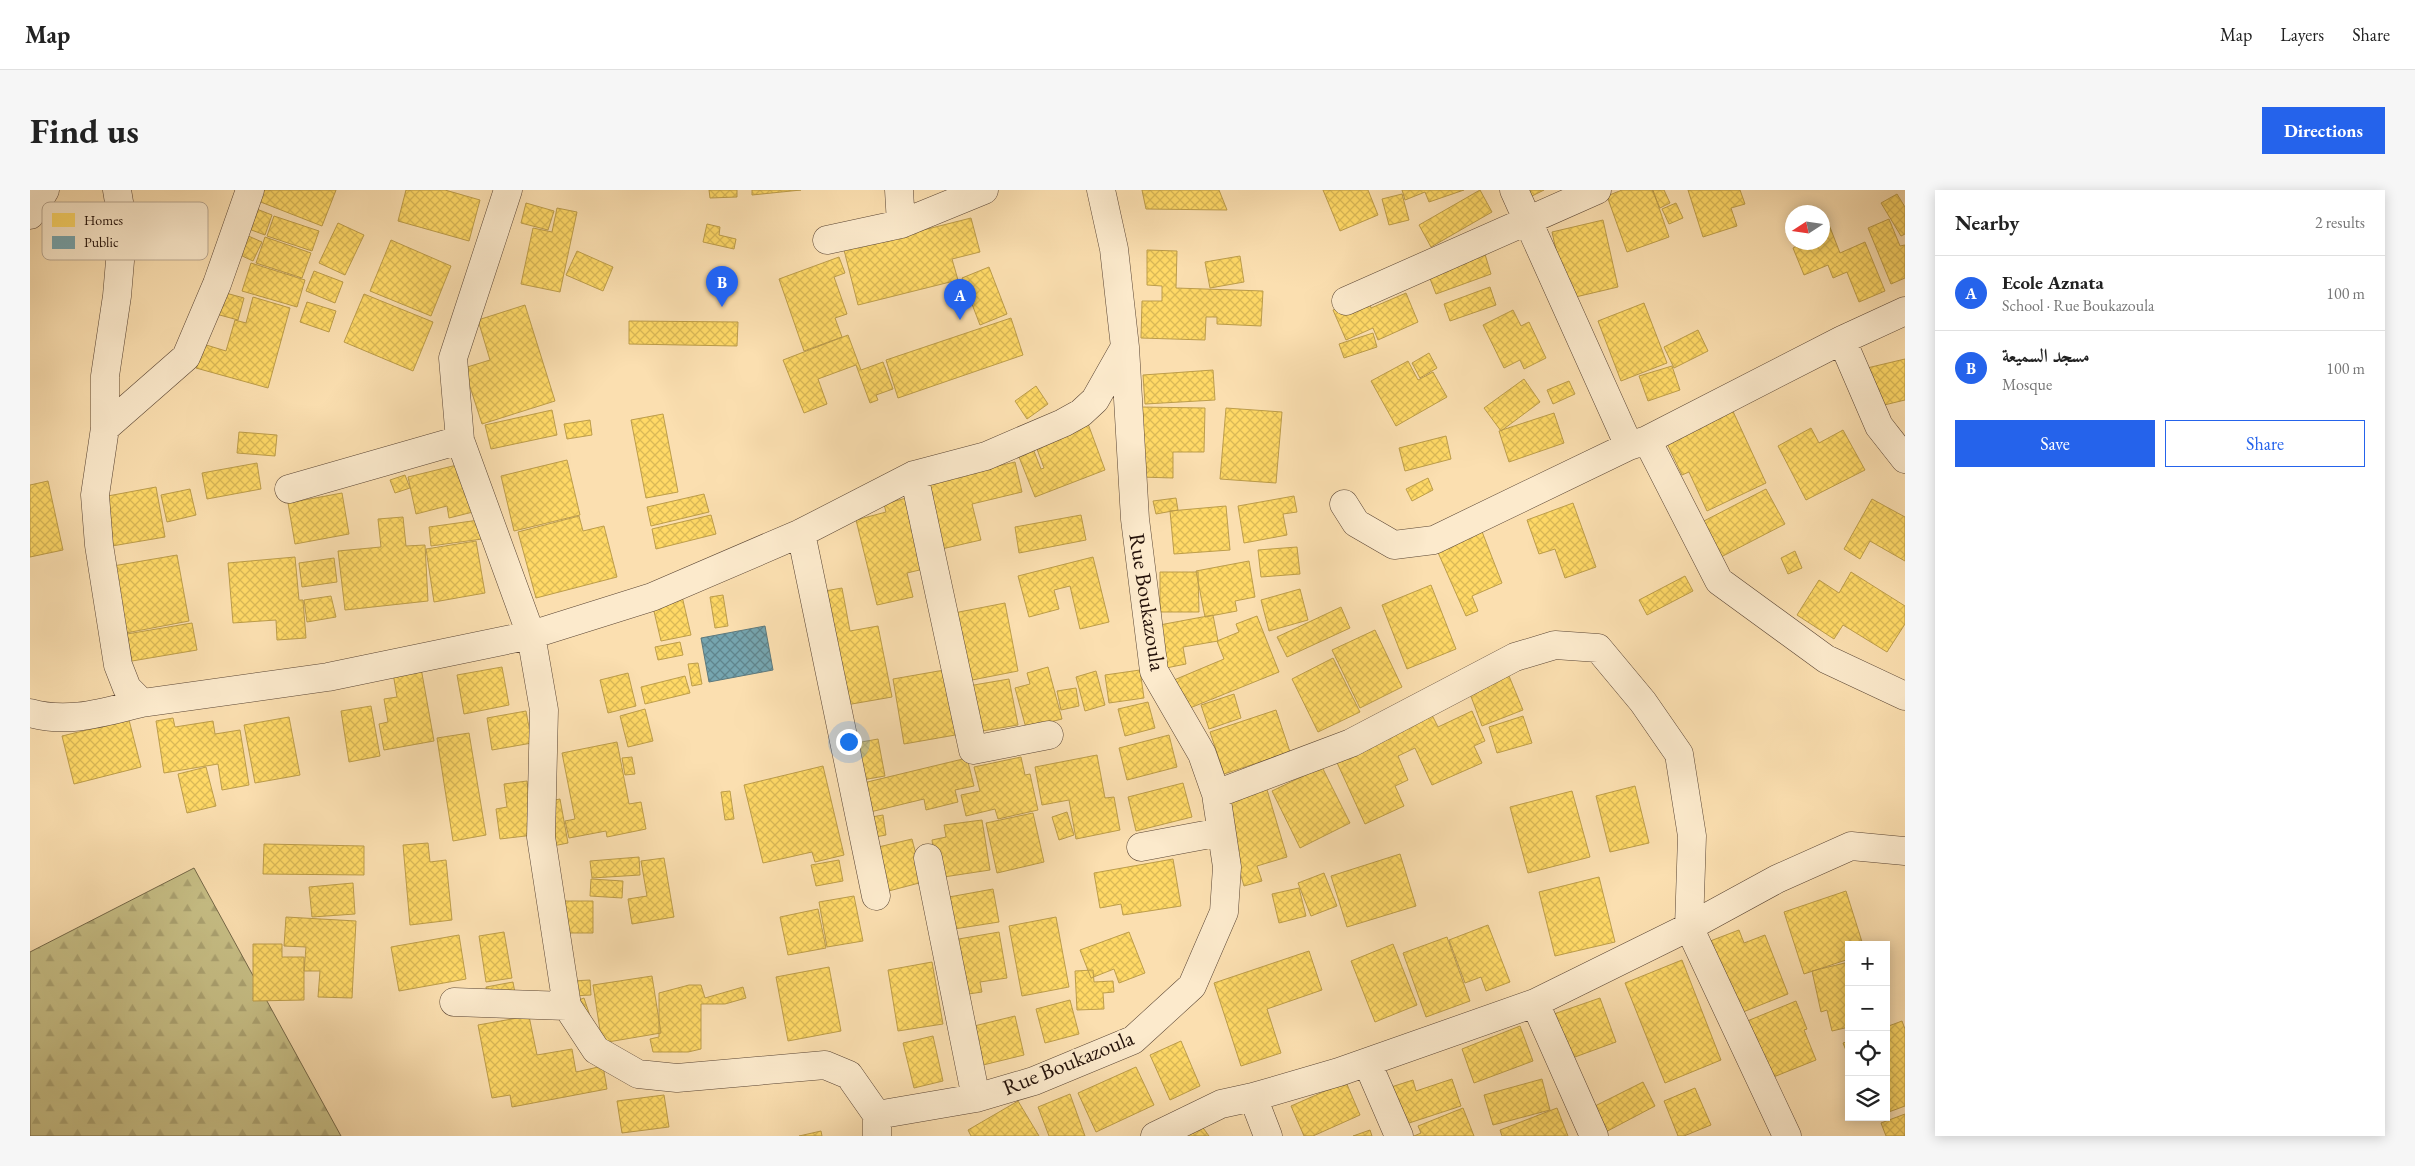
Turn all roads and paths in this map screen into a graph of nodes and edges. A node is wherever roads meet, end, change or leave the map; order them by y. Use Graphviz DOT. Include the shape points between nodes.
graph roads {
  1 [pos="45,190"];
  2 [pos="250,190"];
  3 [pos="508,190"];
  4 [pos="899,190"];
  5 [pos="984,190"];
  6 [pos="1102,190"];
  7 [pos="1514,190"];
  8 [pos="1597,190"];
  9 [pos="30,215"];
  10 [pos="1527,221"];
  11 [pos="901,224"];
  12 [pos="827,240"];
  13 [pos="120,260"];
  14 [pos="1346,300"];
  15 [pos="1905,311"];
  16 [pos="1842,340"];
  17 [pos="1124,347"];
  18 [pos="105,428"];
  19 [pos="460,440"];
  20 [pos="1638,443"];
  21 [pos="1905,459"];
  22 [pos="914,476"];
  23 [pos="290,489"];
  24 [pos="1344,504"];
  25 [pos="801,533"];
  26 [pos="531,635"];
  27 [pos="1905,696"];
  28 [pos="142,704"];
  29 [pos="30,713"];
  30 [pos="1049,735"];
  31 [pos="1216,794"];
  32 [pos="1221,832"];
  33 [pos="1141,848"];
  34 [pos="1905,851"];
  35 [pos="928,858"];
  36 [pos="876,896"];
  37 [pos="1689,927"];
  38 [pos="454,1002"];
  39 [pos="1535,1003"];
  40 [pos="567,1006"];
  41 [pos="1367,1062"];
  42 [pos="976,1098"];
  43 [pos="1253,1098"];
  44 [pos="877,1126"];
  45 [pos="1155,1136"];
  46 [pos="1268,1136"];
  47 [pos="1399,1136"];
  48 [pos="1594,1136"];
  49 [pos="1787,1136"];
  1 -- 9 [label="street"];
  2 -- 18 [label="street" via="217,284 186,357"];
  3 -- 19 [label="street" via="453,358"];
  4 -- 11 [label="street"];
  5 -- 11 [label="street"];
  6 -- 17 [label="street, Rue Boukazoula" via="1114,249"];
  7 -- 10 [label="street"];
  8 -- 10 [label="street"];
  10 -- 14 [label="street"];
  10 -- 20 [label="street"];
  11 -- 12 [label="street"];
  13 -- 18 [label="street" via="105,376"];
  15 -- 16 [label="street"];
  16 -- 20 [label="street"];
  16 -- 21 [label="street" via="1879,426"];
  17 -- 22 [label="street" via="1094,400 1081,413 986,456"];
  17 -- 31 [label="street, Rue Boukazoula" via="1135,518 1154,671 1202,754"];
  18 -- 28 [label="street" via="95,496 99,545 118,665 127,688"];
  19 -- 23 [label="street"];
  19 -- 26 [label="street"];
  20 -- 24 [label="street" via="1434,540 1394,545 1356,523"];
  20 -- 27 [label="street" via="1719,581 1826,659"];
  22 -- 25 [label="street"];
  22 -- 30 [label="street" via="973,750"];
  25 -- 26 [label="street" via="652,597"];
  25 -- 36 [label="street"];
  26 -- 28 [label="street" via="328,677"];
  26 -- 40 [label="street" via="544,710 541,837"];
  28 -- 29 [label="street" via="78,719"];
  31 -- 32 [label="street, Rue Boukazoula"];
  31 -- 37 [label="street" via="1351,742 1515,657 1554,645 1598,648 1643,702 1679,754 1692,836"];
  32 -- 33 [label="street"];
  32 -- 42 [label="street, Rue Boukazoula" via="1227,867 1224,912 1192,986 1133,1040 1034,1081"];
  34 -- 37 [label="street" via="1851,846 1777,879"];
  35 -- 42 [label="street"];
  37 -- 39 [label="street"];
  37 -- 49 [label="street"];
  38 -- 40 [label="street"];
  39 -- 41 [label="street"];
  39 -- 48 [label="street"];
  40 -- 44 [label="street" via="596,1050 638,1074 677,1078 825,1065 849,1076"];
  41 -- 43 [label="street"];
  41 -- 47 [label="street"];
  42 -- 44 [label="street, Rue Boukazoula"];
  43 -- 45 [label="street" via="1221,1104"];
  43 -- 46 [label="street"];
}
